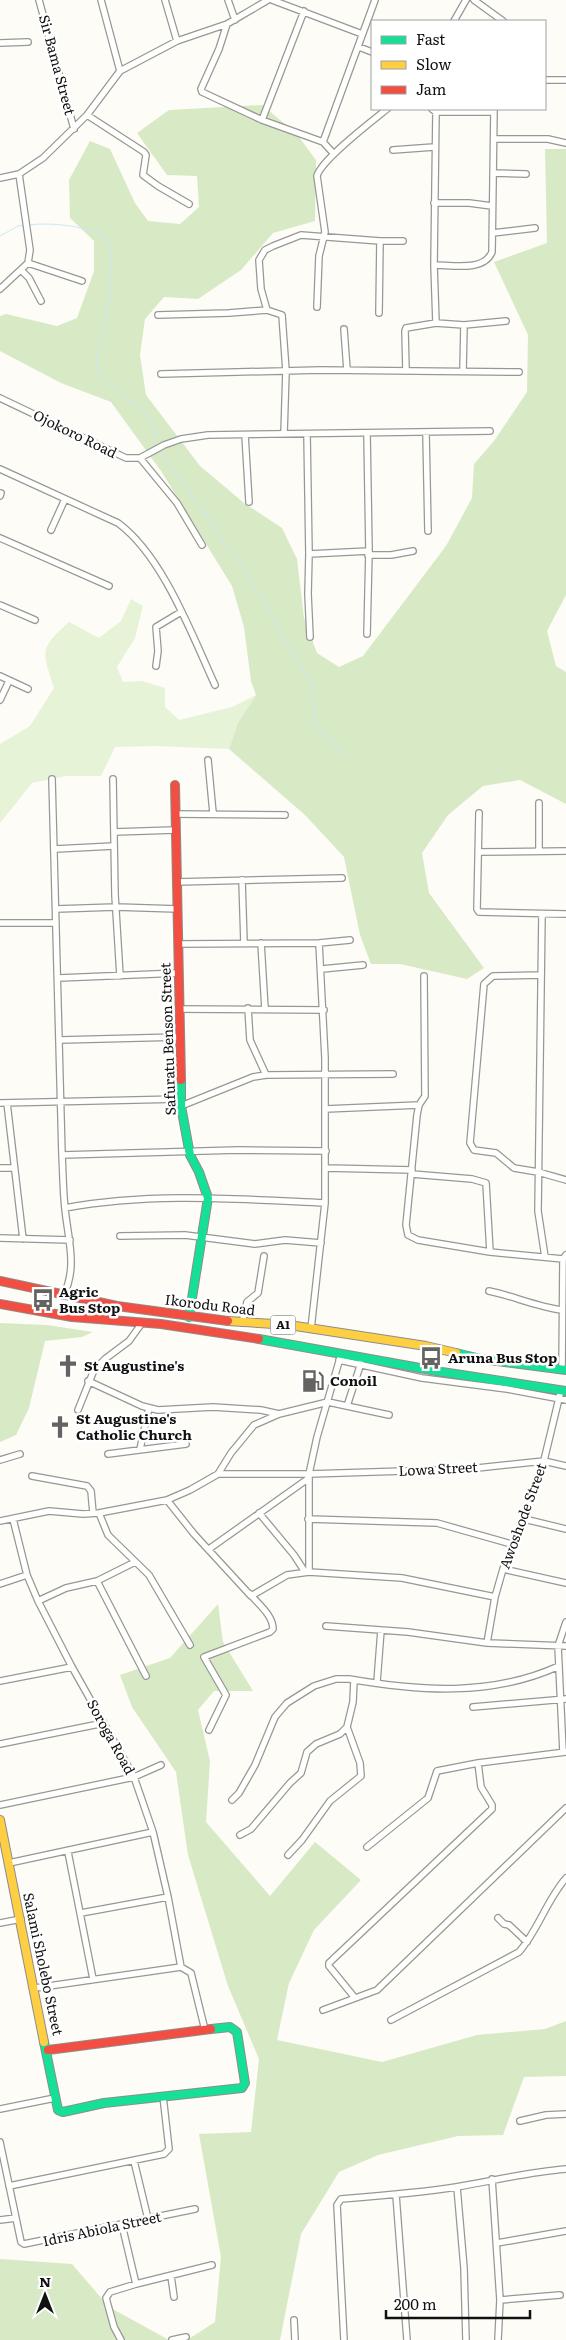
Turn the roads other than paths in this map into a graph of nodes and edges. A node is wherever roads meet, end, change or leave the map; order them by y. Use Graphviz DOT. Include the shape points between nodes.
graph roads {
  1 [pos="39,0"];
  2 [pos="101,0"];
  3 [pos="165,0"];
  4 [pos="228,0"];
  5 [pos="268,0"];
  6 [pos="272,0"];
  7 [pos="375,0"];
  8 [pos="466,0"];
  9 [pos="474,0"];
  10 [pos="304,11"];
  11 [pos="234,20"];
  12 [pos="455,20"];
  13 [pos="502,20"];
  14 [pos="227,24"];
  15 [pos="362,34"];
  16 [pos="28,42"];
  17 [pos="177,42"];
  18 [pos="0,43"];
  19 [pos="359,47"];
  20 [pos="371,52"];
  21 [pos="120,71"];
  22 [pos="546,80"];
  23 [pos="566,80"];
  24 [pos="386,110"];
  25 [pos="434,110"];
  26 [pos="494,111"];
  27 [pos="87,115"];
  28 [pos="262,120"];
  29 [pos="74,129"];
  30 [pos="494,139"];
  31 [pos="323,142"];
  32 [pos="566,143"];
  33 [pos="434,147"];
  34 [pos="393,150"];
  35 [pos="334,154"];
  36 [pos="494,173"];
  37 [pos="19,174"];
  38 [pos="526,174"];
  39 [pos="0,178"];
  40 [pos="434,203"];
  41 [pos="189,204"];
  42 [pos="492,206"];
  43 [pos="535,228"];
  44 [pos="494,233"];
  45 [pos="323,237"];
  46 [pos="380,241"];
  47 [pos="403,241"];
  48 [pos="28,264"];
  49 [pos="434,265"];
  50 [pos="22,271"];
  51 [pos="82,281"];
  52 [pos="0,289"];
  53 [pos="42,301"];
  54 [pos="317,306"];
  55 [pos="267,310"];
  56 [pos="379,314"];
  57 [pos="158,315"];
  58 [pos="506,322"];
  59 [pos="436,323"];
  60 [pos="464,325"];
  61 [pos="344,329"];
  62 [pos="347,370"];
  63 [pos="406,370"];
  64 [pos="286,371"];
  65 [pos="463,372"];
  66 [pos="520,372"];
  67 [pos="161,374"];
  68 [pos="0,398"];
  69 [pos="490,431"];
  70 [pos="245,434"];
  71 [pos="284,434"];
  72 [pos="307,434"];
  73 [pos="368,434"];
  74 [pos="426,434"];
  75 [pos="140,458"];
  76 [pos="0,469"];
  77 [pos="65,500"];
  78 [pos="249,502"];
  79 [pos="51,530"];
  80 [pos="428,531"];
  81 [pos="0,538"];
  82 [pos="202,545"];
  83 [pos="413,551"];
  84 [pos="369,553"];
  85 [pos="310,554"];
  86 [pos="109,586"];
  87 [pos="0,605"];
  88 [pos="181,612"];
  89 [pos="35,620"];
  90 [pos="367,634"];
  91 [pos="310,637"];
  92 [pos="156,666"];
  93 [pos="0,676"];
  94 [pos="9,681"];
  95 [pos="215,685"];
  96 [pos="28,689"];
  97 [pos="0,700"];
  98 [pos="208,760"];
  99 [pos="52,779"];
  100 [pos="113,779"];
  101 [pos="175,785"];
  102 [pos="539,803"];
  103 [pos="213,813"];
  104 [pos="479,813"];
  105 [pos="175,814"];
  106 [pos="285,815"];
  107 [pos="175,830"];
  108 [pos="114,832"];
  109 [pos="114,846"];
  110 [pos="55,849"];
  111 [pos="539,851"];
  112 [pos="566,851"];
  113 [pos="478,852"];
  114 [pos="342,878"];
  115 [pos="242,880"];
  116 [pos="176,882"];
  117 [pos="116,907"];
  118 [pos="56,909"];
  119 [pos="178,909"];
  120 [pos="542,914"];
  121 [pos="566,914"];
  122 [pos="0,923"];
  123 [pos="56,923"];
  124 [pos="350,940"];
  125 [pos="244,943"];
  126 [pos="261,943"];
  127 [pos="319,943"];
  128 [pos="178,944"];
  129 [pos="363,965"];
  130 [pos="322,969"];
  131 [pos="179,973"];
  132 [pos="541,975"];
  133 [pos="120,976"];
  134 [pos="424,976"];
  135 [pos="58,978"];
  136 [pos="179,1008"];
  137 [pos="248,1008"];
  138 [pos="265,1009"];
  139 [pos="324,1010"];
  140 [pos="179,1037"];
  141 [pos="60,1040"];
  142 [pos="393,1074"];
  143 [pos="266,1075"];
  144 [pos="326,1075"];
  145 [pos="61,1102"];
  146 [pos="0,1103"];
  147 [pos="7,1103"];
  148 [pos="180,1103"];
  149 [pos="419,1105"];
  150 [pos="325,1109"];
  151 [pos="189,1151"];
  152 [pos="326,1151"];
  153 [pos="62,1155"];
  154 [pos="0,1168"];
  155 [pos="14,1168"];
  156 [pos="326,1168"];
  157 [pos="412,1172"];
  158 [pos="538,1172"];
  159 [pos="566,1180"];
  160 [pos="208,1198"];
  161 [pos="325,1204"];
  162 [pos="65,1208"];
  163 [pos="120,1236"];
  164 [pos="202,1236"];
  165 [pos="0,1238"];
  166 [pos="23,1239"];
  167 [pos="70,1240"];
  168 [pos="321,1243"];
  169 [pos="490,1252"];
  170 [pos="264,1256"];
  171 [pos="545,1257"];
  172 [pos="564,1257"];
  173 [pos="0,1281"];
  174 [pos="489,1291"];
  175 [pos="64,1296"];
  176 [pos="0,1304"];
  177 [pos="562,1310"];
  178 [pos="189,1317"];
  179 [pos="142,1323"];
  180 [pos="242,1323"];
  181 [pos="311,1329"];
  182 [pos="342,1352"];
  183 [pos="363,1356"];
  184 [pos="339,1360"];
  185 [pos="360,1365"];
  186 [pos="564,1366"];
  187 [pos="88,1381"];
  188 [pos="563,1390"];
  189 [pos="559,1399"];
  190 [pos="566,1400"];
  191 [pos="328,1402"];
  192 [pos="347,1406"];
  193 [pos="149,1408"];
  194 [pos="78,1410"];
  195 [pos="279,1414"];
  196 [pos="390,1415"];
  197 [pos="186,1444"];
  198 [pos="140,1449"];
  199 [pos="20,1454"];
  200 [pos="108,1454"];
  201 [pos="0,1460"];
  202 [pos="544,1461"];
  203 [pos="566,1466"];
  204 [pos="218,1474"];
  205 [pos="32,1476"];
  206 [pos="309,1476"];
  207 [pos="167,1500"];
  208 [pos="96,1513"];
  209 [pos="259,1513"];
  210 [pos="13,1518"];
  211 [pos="308,1519"];
  212 [pos="524,1519"];
  213 [pos="0,1521"];
  214 [pos="566,1529"];
  215 [pos="511,1544"];
  216 [pos="209,1549"];
  217 [pos="135,1562"];
  218 [pos="502,1569"];
  219 [pos="307,1572"];
  220 [pos="27,1575"];
  221 [pos="97,1581"];
  222 [pos="566,1583"];
  223 [pos="0,1584"];
  224 [pos="251,1595"];
  225 [pos="495,1597"];
  226 [pos="38,1601"];
  227 [pos="566,1622"];
  228 [pos="326,1626"];
  229 [pos="381,1630"];
  230 [pos="487,1643"];
  231 [pos="190,1646"];
  232 [pos="558,1646"];
  233 [pos="566,1646"];
  234 [pos="558,1666"];
  235 [pos="72,1667"];
  236 [pos="146,1676"];
  237 [pos="354,1680"];
  238 [pos="0,1681"];
  239 [pos="377,1682"];
  240 [pos="564,1699"];
  241 [pos="473,1707"];
  242 [pos="104,1724"];
  243 [pos="347,1727"];
  244 [pos="209,1730"];
  245 [pos="0,1744"];
  246 [pos="565,1752"];
  247 [pos="478,1763"];
  248 [pos="161,1765"];
  249 [pos="134,1777"];
  250 [pos="232,1800"];
  251 [pos="0,1805"];
  252 [pos="566,1808"];
  253 [pos="0,1820"];
  254 [pos="153,1832"];
  255 [pos="240,1835"];
  256 [pos="367,1847"];
  257 [pos="68,1852"];
  258 [pos="288,1855"];
  259 [pos="9,1863"];
  260 [pos="566,1878"];
  261 [pos="168,1897"];
  262 [pos="81,1913"];
  263 [pos="498,1918"];
  264 [pos="21,1919"];
  265 [pos="0,1923"];
  266 [pos="527,1942"];
  267 [pos="181,1966"];
  268 [pos="93,1979"];
  269 [pos="34,1988"];
  270 [pos="355,1998"];
  271 [pos="323,2010"];
  272 [pos="391,2020"];
  273 [pos="205,2030"];
  274 [pos="48,2050"];
  275 [pos="163,2096"];
  276 [pos="56,2098"];
  277 [pos="0,2109"];
  278 [pos="566,2114"];
  279 [pos="520,2121"];
  280 [pos="0,2142"];
  281 [pos="134,2161"];
  282 [pos="566,2169"];
  283 [pos="492,2179"];
  284 [pos="9,2186"];
  285 [pos="457,2187"];
  286 [pos="396,2195"];
  287 [pos="196,2209"];
  288 [pos="16,2218"];
  289 [pos="148,2219"];
  290 [pos="0,2220"];
  291 [pos="122,2225"];
  292 [pos="566,2230"];
  293 [pos="497,2243"];
  294 [pos="212,2264"];
  295 [pos="171,2276"];
  296 [pos="136,2284"];
  297 [pos="560,2295"];
  298 [pos="174,2297"];
  299 [pos="500,2300"];
  300 [pos="294,2320"];
  301 [pos="186,2337"];
  302 [pos="121,2340"];
  303 [pos="172,2340"];
  304 [pos="295,2340"];
  305 [pos="344,2340"];
  306 [pos="407,2340"];
  307 [pos="466,2340"];
  308 [pos="498,2340"];
  1 -- 29 [label="street, Sir Bama Street"];
  2 -- 21 [label="street"];
  3 -- 17 [label="street"];
  4 -- 11 [label="street"];
  5 -- 11 [label="street"];
  6 -- 10 [label="street"];
  7 -- 15 [label="street"];
  8 -- 12 [label="street"];
  9 -- 13 [label="street"];
  10 -- 15 [label="street"];
  10 -- 28 [label="street"];
  11 -- 14 [label="street"];
  14 -- 17 [label="street"];
  14 -- 28 [label="street" via="201,89 204,95"];
  15 -- 19 [label="street"];
  16 -- 18 [label="street"];
  17 -- 21 [label="street"];
  19 -- 20 [label="street"];
  19 -- 31 [label="street"];
  21 -- 27 [label="street"];
  22 -- 23 [label="street"];
  24 -- 35 [label="street"];
  25 -- 26 [label="street"];
  25 -- 33 [label="street"];
  26 -- 30 [label="street"];
  27 -- 29 [label="street"];
  27 -- 41 [label="street" via="144,152 143,175"];
  28 -- 31 [label="street"];
  29 -- 37 [label="street" via="43,158"];
  30 -- 32 [label="street" via="548,139"];
  30 -- 36 [label="street"];
  31 -- 35 [label="street"];
  33 -- 34 [label="street"];
  33 -- 40 [label="street"];
  35 -- 45 [label="street" via="317,176"];
  36 -- 38 [label="street"];
  36 -- 42 [label="street"];
  37 -- 39 [label="street"];
  37 -- 48 [label="street" via="28,228"];
  40 -- 42 [label="street"];
  40 -- 49 [label="street"];
  42 -- 44 [label="street"];
  43 -- 44 [label="street"];
  44 -- 49 [label="street" via="492,252 487,262 480,265"];
  45 -- 46 [label="street"];
  45 -- 54 [label="street"];
  45 -- 55 [label="street" via="292,237 262,254 259,268"];
  46 -- 47 [label="street"];
  46 -- 56 [label="street"];
  48 -- 50 [label="street"];
  48 -- 51 [label="street"];
  49 -- 59 [label="street"];
  50 -- 52 [label="street"];
  50 -- 53 [label="street"];
  55 -- 57 [label="street"];
  55 -- 64 [label="street" via="283,318"];
  58 -- 60 [label="street"];
  59 -- 60 [label="street"];
  59 -- 63 [label="street" via="410,326 405,331"];
  60 -- 65 [label="street"];
  61 -- 62 [label="street"];
  62 -- 63 [label="street"];
  62 -- 64 [label="street"];
  63 -- 65 [label="street"];
  64 -- 67 [label="street"];
  64 -- 71 [label="street"];
  65 -- 66 [label="street"];
  68 -- 75 [label="street, Ojokoro Road" via="126,458"];
  69 -- 74 [label="street"];
  70 -- 71 [label="street"];
  70 -- 75 [label="street" via="181,439"];
  70 -- 78 [label="street"];
  71 -- 72 [label="street"];
  72 -- 73 [label="street"];
  72 -- 85 [label="street"];
  73 -- 74 [label="street"];
  73 -- 84 [label="street"];
  74 -- 80 [label="street"];
  75 -- 82 [label="street" via="177,503"];
  76 -- 77 [label="street"];
  77 -- 79 [label="street"];
  77 -- 88 [label="street" via="129,531 156,568"];
  81 -- 86 [label="street"];
  83 -- 84 [label="street" via="391,555"];
  84 -- 85 [label="street"];
  84 -- 90 [label="street"];
  85 -- 91 [label="street"];
  87 -- 89 [label="street"];
  88 -- 92 [label="street" via="156,627"];
  88 -- 95 [label="street"];
  93 -- 94 [label="street"];
  94 -- 96 [label="street"];
  94 -- 97 [label="street"];
  98 -- 103 [label="street"];
  99 -- 110 [label="street"];
  100 -- 108 [label="street"];
  101 -- 105 [label="main road, Safuratu Benson Street"];
  102 -- 111 [label="street"];
  103 -- 105 [label="street"];
  103 -- 106 [label="street"];
  104 -- 113 [label="street"];
  105 -- 107 [label="main road, Safuratu Benson Street"];
  107 -- 108 [label="street"];
  107 -- 116 [label="main road, Safuratu Benson Street"];
  108 -- 109 [label="street"];
  109 -- 110 [label="street"];
  109 -- 117 [label="street"];
  110 -- 118 [label="street"];
  111 -- 112 [label="street"];
  111 -- 113 [label="street"];
  113 -- 120 [label="street" via="479,912"];
  114 -- 115 [label="street"];
  115 -- 116 [label="street"];
  115 -- 125 [label="street"];
  116 -- 119 [label="main road, Safuratu Benson Street"];
  117 -- 118 [label="street"];
  117 -- 119 [label="street"];
  117 -- 133 [label="street"];
  118 -- 123 [label="street"];
  119 -- 128 [label="main road, Safuratu Benson Street"];
  120 -- 121 [label="street"];
  120 -- 132 [label="street"];
  122 -- 123 [label="street"];
  123 -- 135 [label="street"];
  124 -- 127 [label="street"];
  125 -- 126 [label="street"];
  125 -- 128 [label="street"];
  126 -- 127 [label="street"];
  126 -- 138 [label="street"];
  127 -- 130 [label="street"];
  128 -- 131 [label="main road, Safuratu Benson Street"];
  129 -- 130 [label="street"];
  130 -- 139 [label="street"];
  131 -- 133 [label="street"];
  131 -- 136 [label="main road, Safuratu Benson Street"];
  132 -- 158 [label="street"];
  132 -- 158 [label="street" via="493,976 484,984 470,1143 474,1150 496,1153 514,1168"];
  133 -- 135 [label="street"];
  134 -- 149 [label="street" via="425,1096"];
  135 -- 141 [label="street"];
  136 -- 137 [label="street"];
  136 -- 140 [label="main road, Safuratu Benson Street"];
  137 -- 138 [label="street"];
  137 -- 143 [label="street" via="250,1040"];
  138 -- 139 [label="street"];
  139 -- 144 [label="street"];
  140 -- 141 [label="street"];
  140 -- 148 [label="main road, Safuratu Benson Street"];
  141 -- 145 [label="street"];
  142 -- 144 [label="street"];
  143 -- 144 [label="street"];
  143 -- 148 [label="street"];
  144 -- 150 [label="street"];
  145 -- 147 [label="street"];
  145 -- 148 [label="street"];
  145 -- 153 [label="street"];
  146 -- 147 [label="street"];
  147 -- 155 [label="street"];
  148 -- 151 [label="main road, Safuratu Benson Street"];
  149 -- 150 [label="street"];
  149 -- 157 [label="street"];
  150 -- 152 [label="street"];
  151 -- 152 [label="street"];
  151 -- 153 [label="street"];
  151 -- 160 [label="main road, Safuratu Benson Street"];
  152 -- 156 [label="street"];
  153 -- 162 [label="street"];
  154 -- 155 [label="street"];
  155 -- 166 [label="street"];
  156 -- 157 [label="street"];
  156 -- 161 [label="street"];
  157 -- 169 [label="street" via="472,1178 486,1183"];
  157 -- 169 [label="street" via="406,1225 408,1235 418,1240"];
  158 -- 159 [label="street"];
  158 -- 171 [label="street" via="538,1211"];
  160 -- 161 [label="street"];
  160 -- 162 [label="street" via="107,1200"];
  160 -- 164 [label="main road"];
  161 -- 168 [label="street"];
  162 -- 167 [label="street"];
  163 -- 164 [label="street"];
  164 -- 168 [label="street" via="255,1244 285,1240"];
  164 -- 178 [label="main road"];
  165 -- 166 [label="street"];
  166 -- 167 [label="street"];
  167 -- 175 [label="street" via="71,1278"];
  168 -- 181 [label="street"];
  169 -- 171 [label="street"];
  170 -- 180 [label="street" via="258,1292 247,1302"];
  171 -- 172 [label="street"];
  172 -- 177 [label="street"];
  173 -- 175 [label="main road, Ikorodu Road / A1"];
  174 -- 177 [label="street"];
  175 -- 178 [label="main road, Ikorodu Road / A1"];
  176 -- 179 [label="main road, Ikorodu Road / A1" via="72,1317"];
  177 -- 186 [label="street"];
  178 -- 180 [label="main road, Ikorodu Road / A1"];
  179 -- 182 [label="main road, Ikorodu Road / A1"];
  179 -- 187 [label="street" via="129,1341 99,1364"];
  180 -- 181 [label="main road, Ikorodu Road / A1"];
  181 -- 186 [label="main road, Ikorodu Road / A1" via="426,1346 481,1359"];
  182 -- 183 [label="main road, Ikorodu Road / A1"];
  182 -- 184 [label="street"];
  183 -- 185 [label="street"];
  183 -- 188 [label="main road, Ikorodu Road / A1" via="442,1372"];
  184 -- 185 [label="street"];
  184 -- 191 [label="street"];
  185 -- 189 [label="street"];
  185 -- 192 [label="street"];
  187 -- 193 [label="street"];
  187 -- 194 [label="street"];
  188 -- 189 [label="street, Awoshode Street"];
  189 -- 190 [label="street"];
  189 -- 202 [label="street, Awoshode Street"];
  191 -- 192 [label="street"];
  191 -- 195 [label="street"];
  191 -- 206 [label="street"];
  192 -- 196 [label="street"];
  193 -- 195 [label="street" via="219,1407"];
  193 -- 198 [label="street"];
  195 -- 204 [label="street" via="254,1425"];
  197 -- 198 [label="street"];
  198 -- 200 [label="street"];
  199 -- 201 [label="street"];
  202 -- 203 [label="street, Lowa Street"];
  202 -- 206 [label="street, Lowa Street"];
  202 -- 212 [label="street, Awoshode Street"];
  204 -- 206 [label="street, Lowa Street"];
  204 -- 207 [label="street"];
  205 -- 208 [label="street" via="87,1486"];
  206 -- 209 [label="street"];
  206 -- 211 [label="street"];
  207 -- 208 [label="street"];
  207 -- 216 [label="street"];
  208 -- 210 [label="street" via="49,1511"];
  208 -- 217 [label="street" via="108,1535"];
  209 -- 216 [label="street"];
  209 -- 219 [label="street"];
  210 -- 213 [label="street"];
  210 -- 220 [label="street, Soroga Road"];
  211 -- 215 [label="street" via="436,1523"];
  211 -- 219 [label="street"];
  212 -- 214 [label="street"];
  212 -- 215 [label="street, Awoshode Street"];
  215 -- 218 [label="street, Awoshode Street"];
  216 -- 224 [label="street"];
  217 -- 221 [label="street"];
  217 -- 231 [label="street" via="149,1575"];
  218 -- 222 [label="street"];
  218 -- 225 [label="street, Awoshode Street"];
  219 -- 224 [label="street" via="287,1575"];
  219 -- 225 [label="street" via="402,1578"];
  220 -- 223 [label="street"];
  220 -- 226 [label="street, Soroga Road"];
  221 -- 226 [label="street" via="66,1588"];
  221 -- 236 [label="street"];
  224 -- 244 [label="street" via="266,1612 273,1628 270,1632 204,1657 226,1695"];
  225 -- 230 [label="street, Awoshode Street"];
  226 -- 235 [label="street, Soroga Road"];
  227 -- 232 [label="street"];
  228 -- 229 [label="street"];
  229 -- 230 [label="street"];
  229 -- 239 [label="street"];
  230 -- 232 [label="street"];
  232 -- 233 [label="street"];
  232 -- 234 [label="street"];
  234 -- 239 [label="street" via="524,1680 459,1690 432,1690"];
  234 -- 240 [label="street"];
  235 -- 238 [label="street"];
  235 -- 242 [label="street, Soroga Road"];
  237 -- 239 [label="street"];
  237 -- 243 [label="street"];
  237 -- 250 [label="street" via="336,1679 320,1684 287,1702 275,1717 256,1765 240,1793"];
  240 -- 241 [label="street"];
  240 -- 246 [label="street"];
  242 -- 245 [label="street"];
  242 -- 249 [label="street, Soroga Road"];
  243 -- 255 [label="street" via="307,1752 301,1773 251,1829"];
  243 -- 258 [label="street" via="360,1763 361,1776 330,1801"];
  246 -- 247 [label="street"];
  247 -- 256 [label="street" via="437,1771 428,1798"];
  247 -- 270 [label="street" via="481,1787 492,1809 329,1963"];
  248 -- 249 [label="street"];
  249 -- 251 [label="street"];
  249 -- 254 [label="street, Soroga Road"];
  252 -- 270 [label="street" via="378,1990"];
  253 -- 259 [label="main road, Salami Sholebo Street"];
  254 -- 257 [label="street"];
  254 -- 261 [label="street, Soroga Road"];
  257 -- 259 [label="street"];
  257 -- 262 [label="street"];
  259 -- 264 [label="main road, Salami Sholebo Street"];
  260 -- 266 [label="street" via="549,1899"];
  261 -- 262 [label="street"];
  261 -- 267 [label="street, Soroga Road"];
  262 -- 268 [label="street"];
  263 -- 266 [label="street"];
  264 -- 265 [label="street"];
  264 -- 269 [label="main road, Salami Sholebo Street"];
  266 -- 272 [label="street" via="519,1952"];
  267 -- 268 [label="street"];
  267 -- 273 [label="street" via="191,1973"];
  268 -- 269 [label="street"];
  269 -- 274 [label="main road, Salami Sholebo Street"];
  270 -- 271 [label="street"];
  273 -- 274 [label="main road"];
  273 -- 275 [label="main road" via="234,2028 245,2086"];
  274 -- 276 [label="main road, Salami Sholebo Street"];
  275 -- 276 [label="main road, Salami Sholebo Street" via="60,2112"];
  275 -- 281 [label="street" via="169,2148 164,2154"];
  276 -- 277 [label="street"];
  278 -- 279 [label="street"];
  280 -- 284 [label="street, Idris Abiola Street"];
  281 -- 284 [label="street"];
  281 -- 289 [label="street"];
  282 -- 283 [label="street"];
  283 -- 285 [label="street"];
  283 -- 293 [label="street"];
  284 -- 288 [label="street, Idris Abiola Street"];
  285 -- 286 [label="street"];
  285 -- 307 [label="street"];
  286 -- 305 [label="street" via="341,2199 336,2205"];
  286 -- 306 [label="street"];
  287 -- 289 [label="street, Idris Abiola Street"];
  288 -- 290 [label="street"];
  288 -- 291 [label="street, Idris Abiola Street" via="21,2242 28,2244"];
  289 -- 291 [label="street, Idris Abiola Street"];
  291 -- 296 [label="street"];
  292 -- 293 [label="street"];
  293 -- 299 [label="street"];
  294 -- 295 [label="street"];
  295 -- 296 [label="street"];
  295 -- 298 [label="street"];
  296 -- 302 [label="street" via="110,2292 106,2298"];
  297 -- 299 [label="street"];
  299 -- 308 [label="street"];
  300 -- 304 [label="street"];
  301 -- 303 [label="street"];
}
